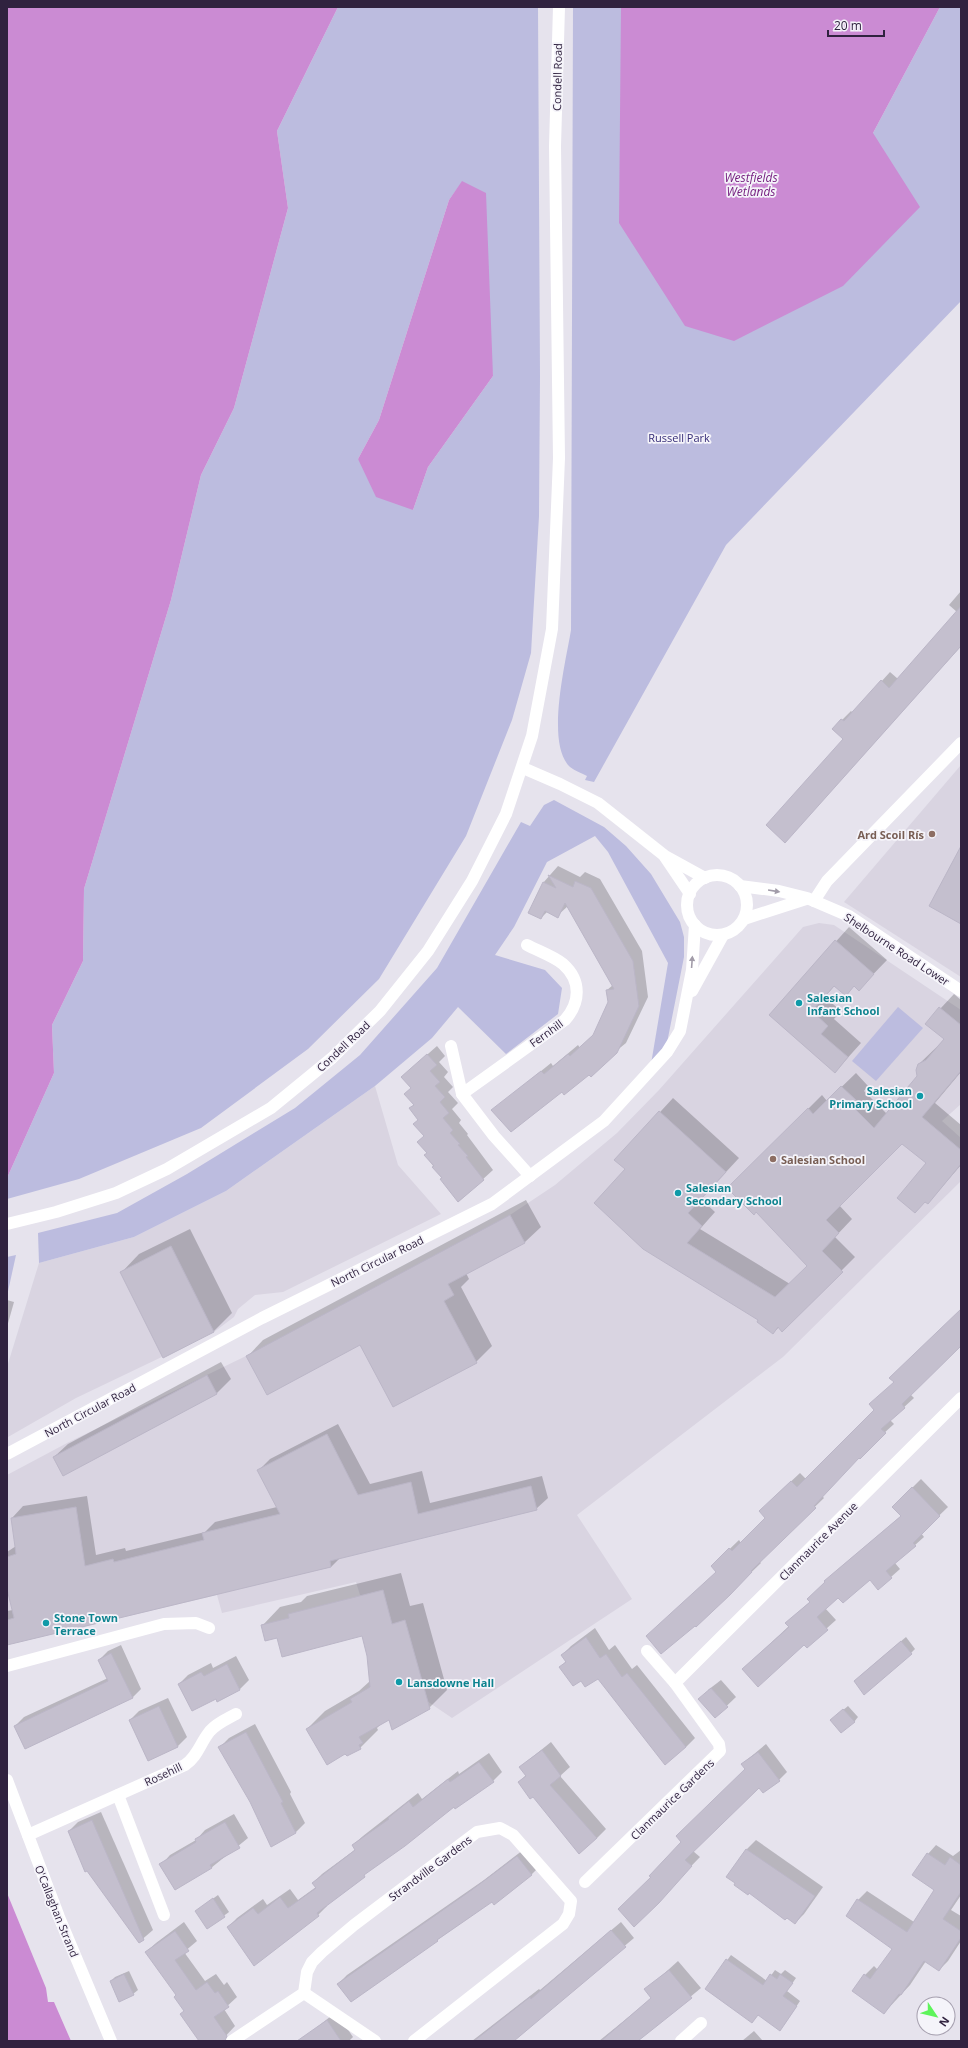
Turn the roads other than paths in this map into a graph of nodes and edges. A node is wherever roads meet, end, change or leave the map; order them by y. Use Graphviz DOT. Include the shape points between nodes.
graph roads {
  1 [pos="559,7"];
  2 [pos="961,743"];
  3 [pos="522,768"];
  4 [pos="665,856"];
  5 [pos="705,878"];
  6 [pos="740,886"];
  7 [pos="690,894"];
  8 [pos="811,899"];
  9 [pos="744,919"];
  10 [pos="694,925"];
  11 [pos="723,935"];
  12 [pos="527,945"];
  13 [pos="961,990"];
  14 [pos="687,999"];
  15 [pos="450,1046"];
  16 [pos="462,1094"];
  17 [pos="530,1176"];
  18 [pos="7,1224"];
  19 [pos="961,1398"];
  20 [pos="7,1454"];
  21 [pos="209,1628"];
  22 [pos="647,1651"];
  23 [pos="7,1666"];
  24 [pos="675,1683"];
  25 [pos="236,1714"];
  26 [pos="7,1780"];
  27 [pos="118,1795"];
  28 [pos="28,1835"];
  29 [pos="585,1882"];
  30 [pos="164,1915"];
  31 [pos="304,1993"];
  32 [pos="701,2023"];
  33 [pos="111,2041"];
  34 [pos="232,2041"];
  35 [pos="374,2041"];
  36 [pos="414,2041"];
  37 [pos="681,2041"];
  1 -- 3 [label="street, Condell Road" via="555,146 559,450 556,550 552,629 532,736"];
  2 -- 8 [label="street"];
  3 -- 4 [label="street" via="598,803"];
  3 -- 18 [label="street, Condell Road" via="506,814 472,880 428,951 380,1011 332,1058 271,1108 167,1168 116,1193"];
  4 -- 5 [label="street"];
  4 -- 7 [label="street"];
  5 -- 6 [label="street, Shelbourne Road Lower" via="724,876"];
  5 -- 7 [label="street"];
  6 -- 8 [label="street, Shelbourne Road Lower, one-way" via="779,891"];
  6 -- 9 [label="street" via="747,902"];
  7 -- 10 [label="street" via="688,910"];
  8 -- 9 [label="street"];
  8 -- 13 [label="street, Shelbourne Road Lower" via="849,916"];
  9 -- 11 [label="street" via="735,930"];
  10 -- 11 [label="street" via="703,932"];
  14 -- 10 [label="street, North Circular Road, one-way" via="692,970"];
  11 -- 14 [label="street, North Circular Road"];
  12 -- 16 [label="street, Fernhill" via="562,964 570,973 576,985 577,998 574,1010 565,1020"];
  14 -- 17 [label="street, North Circular Road" via="680,1031 667,1052 604,1121"];
  15 -- 16 [label="street"];
  16 -- 17 [label="street" via="494,1136"];
  17 -- 20 [label="street, North Circular Road" via="492,1204 262,1318"];
  19 -- 24 [label="street, Clanmaurice Avenue"];
  21 -- 23 [label="street" via="196,1624 164,1624"];
  22 -- 24 [label="street, Clanmaurice Gardens"];
  24 -- 29 [label="street, Clanmaurice Gardens" via="719,1744 720,1751"];
  25 -- 27 [label="street, Rosehill" via="217,1724 209,1732 193,1760"];
  26 -- 28 [label="street, O'Callaghan Strand"];
  27 -- 28 [label="street, Rosehill"];
  27 -- 30 [label="street"];
  28 -- 33 [label="street, O'Callaghan Strand"];
  31 -- 34 [label="street"];
  31 -- 35 [label="street"];
  31 -- 36 [label="street, Strandville Gardens" via="307,1972 312,1962 354,1925 477,1832 500,1828 513,1835 571,1901 569,1914 564,1924"];
  32 -- 37 [label="street"];
}
